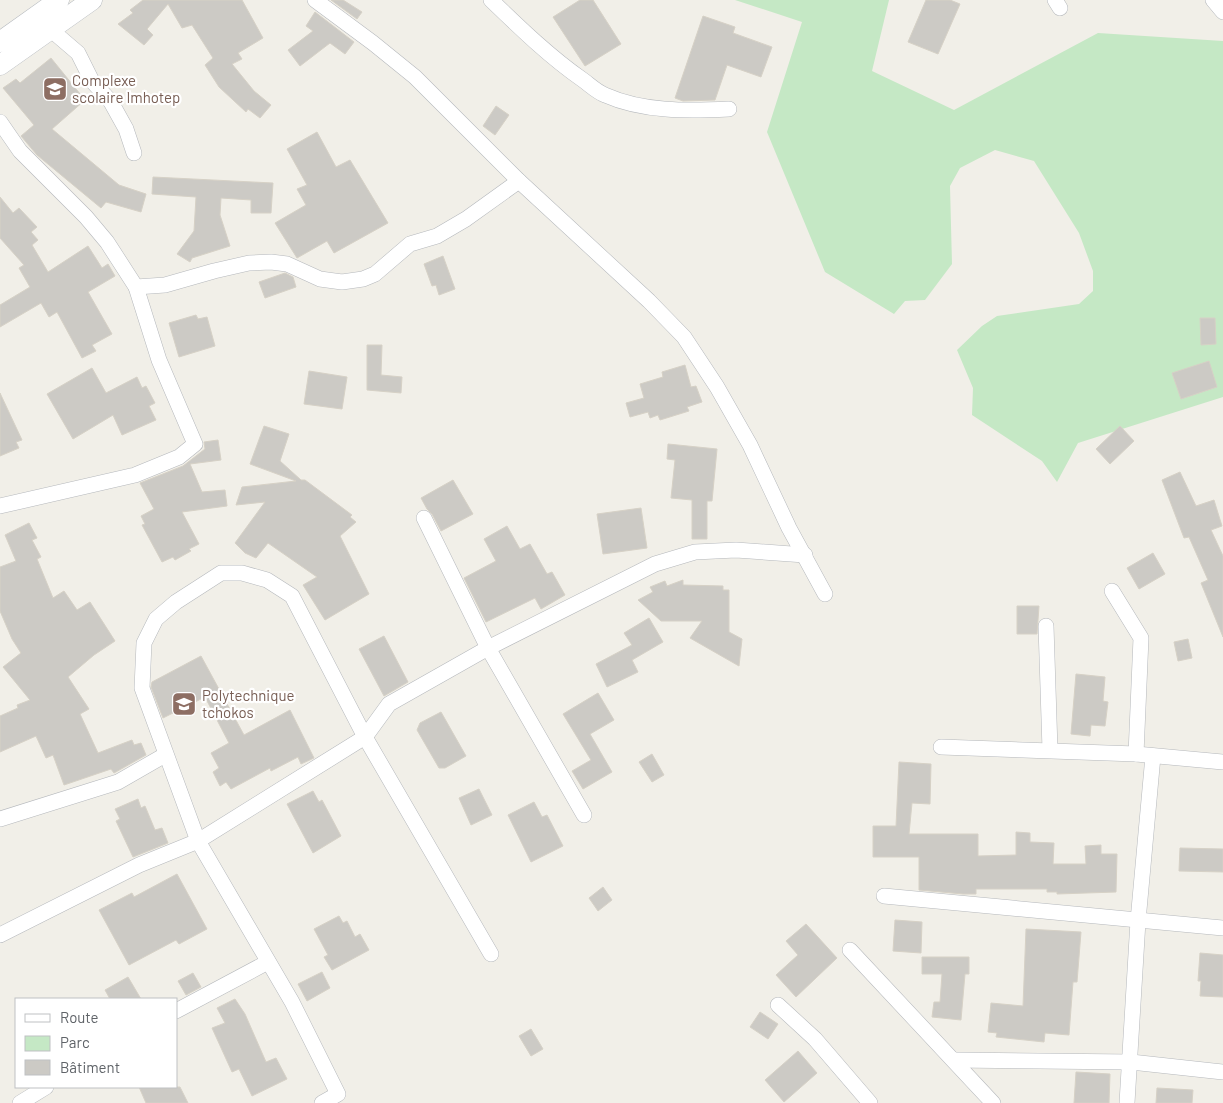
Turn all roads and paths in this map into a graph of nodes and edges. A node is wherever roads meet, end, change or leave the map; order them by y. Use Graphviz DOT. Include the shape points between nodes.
graph roads {
  1 [pos="59,0"];
  2 [pos="92,0"];
  3 [pos="315,0"];
  4 [pos="491,0"];
  5 [pos="1213,0"];
  6 [pos="1223,12"];
  7 [pos="50,29"];
  8 [pos="0,42"];
  9 [pos="0,64"];
  10 [pos="729,109"];
  11 [pos="0,122"];
  12 [pos="134,153"];
  13 [pos="519,181"];
  14 [pos="136,287"];
  15 [pos="0,506"];
  16 [pos="424,518"];
  17 [pos="805,555"];
  18 [pos="1112,591"];
  19 [pos="825,594"];
  20 [pos="1046,626"];
  21 [pos="488,648"];
  22 [pos="365,737"];
  23 [pos="941,747"];
  24 [pos="1050,750"];
  25 [pos="1136,754"];
  26 [pos="165,755"];
  27 [pos="1153,756"];
  28 [pos="1223,762"];
  29 [pos="584,815"];
  30 [pos="0,819"];
  31 [pos="198,841"];
  32 [pos="884,896"];
  33 [pos="1138,921"];
  34 [pos="1223,928"];
  35 [pos="0,935"];
  36 [pos="850,950"];
  37 [pos="491,954"];
  38 [pos="268,962"];
  39 [pos="778,1005"];
  40 [pos="178,1010"];
  41 [pos="954,1060"];
  42 [pos="1130,1062"];
  43 [pos="1223,1072"];
  44 [pos="44,1088"];
  45 [pos="20,1103"];
  46 [pos="322,1103"];
  47 [pos="870,1103"];
  48 [pos="993,1103"];
  49 [pos="1128,1103"];
  1 -- 8 [label="main road"];
  2 -- 7 [label="main road"];
  3 -- 13 [label="street" via="415,77"];
  4 -- 10 [label="street" via="568,70 603,95 653,108"];
  5 -- 6 [label="street"];
  7 -- 9 [label="main road"];
  7 -- 12 [label="street" via="78,53 92,82 111,102 126,128"];
  11 -- 14 [label="street" via="20,152 102,236"];
  13 -- 14 [label="street" via="437,236 410,244 375,274 363,279 342,282 320,279 287,264 271,262 231,267 165,285"];
  13 -- 17 [label="street" via="684,337 750,445"];
  14 -- 15 [label="street" via="160,360 194,444 179,456 135,474"];
  16 -- 21 [label="street"];
  17 -- 19 [label="street"];
  17 -- 21 [label="street" via="736,550 695,552 655,564"];
  18 -- 25 [label="street" via="1141,638"];
  20 -- 24 [label="street"];
  21 -- 22 [label="street" via="389,704"];
  21 -- 29 [label="street"];
  22 -- 26 [label="street" via="292,596 267,580 242,573 221,573 156,619 144,643 142,688"];
  22 -- 31 [label="street"];
  22 -- 37 [label="street"];
  23 -- 24 [label="street"];
  24 -- 25 [label="street"];
  25 -- 27 [label="street"];
  26 -- 30 [label="street" via="118,782"];
  26 -- 31 [label="street"];
  27 -- 28 [label="street"];
  27 -- 33 [label="street"];
  31 -- 35 [label="street" via="139,865"];
  31 -- 38 [label="street"];
  32 -- 33 [label="street"];
  33 -- 34 [label="street"];
  33 -- 42 [label="street"];
  36 -- 41 [label="street"];
  38 -- 40 [label="street"];
  38 -- 46 [label="street" via="338,1094"];
  39 -- 47 [label="street" via="814,1039"];
  41 -- 42 [label="street"];
  41 -- 48 [label="street"];
  42 -- 43 [label="street"];
  42 -- 49 [label="street"];
  44 -- 45 [label="street"];
}
